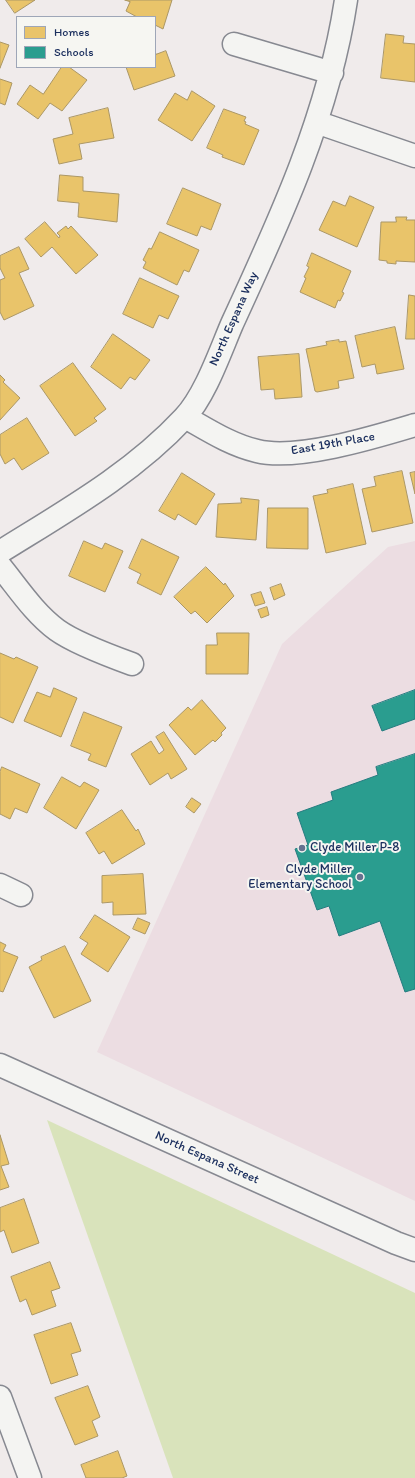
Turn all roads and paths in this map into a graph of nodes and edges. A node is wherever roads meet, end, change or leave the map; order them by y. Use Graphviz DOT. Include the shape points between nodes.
graph roads {
  1 [pos="346,0"];
  2 [pos="234,44"];
  3 [pos="332,73"];
  4 [pos="316,122"];
  5 [pos="415,156"];
  6 [pos="185,417"];
  7 [pos="415,425"];
  8 [pos="0,552"];
  9 [pos="0,566"];
  10 [pos="132,664"];
  11 [pos="0,885"];
  12 [pos="21,895"];
  13 [pos="0,1065"];
  14 [pos="415,1250"];
  15 [pos="0,1397"];
  16 [pos="30,1478"];
  1 -- 3 [label="street, North Espana Way"];
  2 -- 3 [label="street"];
  3 -- 4 [label="street, North Espana Way"];
  4 -- 5 [label="street"];
  4 -- 6 [label="street, North Espana Way" via="252,280 204,387"];
  6 -- 7 [label="street, East 19th Place" via="235,444 272,454 312,450 381,436"];
  6 -- 8 [label="street, North Espana Way" via="110,483"];
  9 -- 10 [label="street" via="39,614 58,631"];
  11 -- 12 [label="street"];
  13 -- 14 [label="street, North Espana Street"];
  15 -- 16 [label="street"];
}
